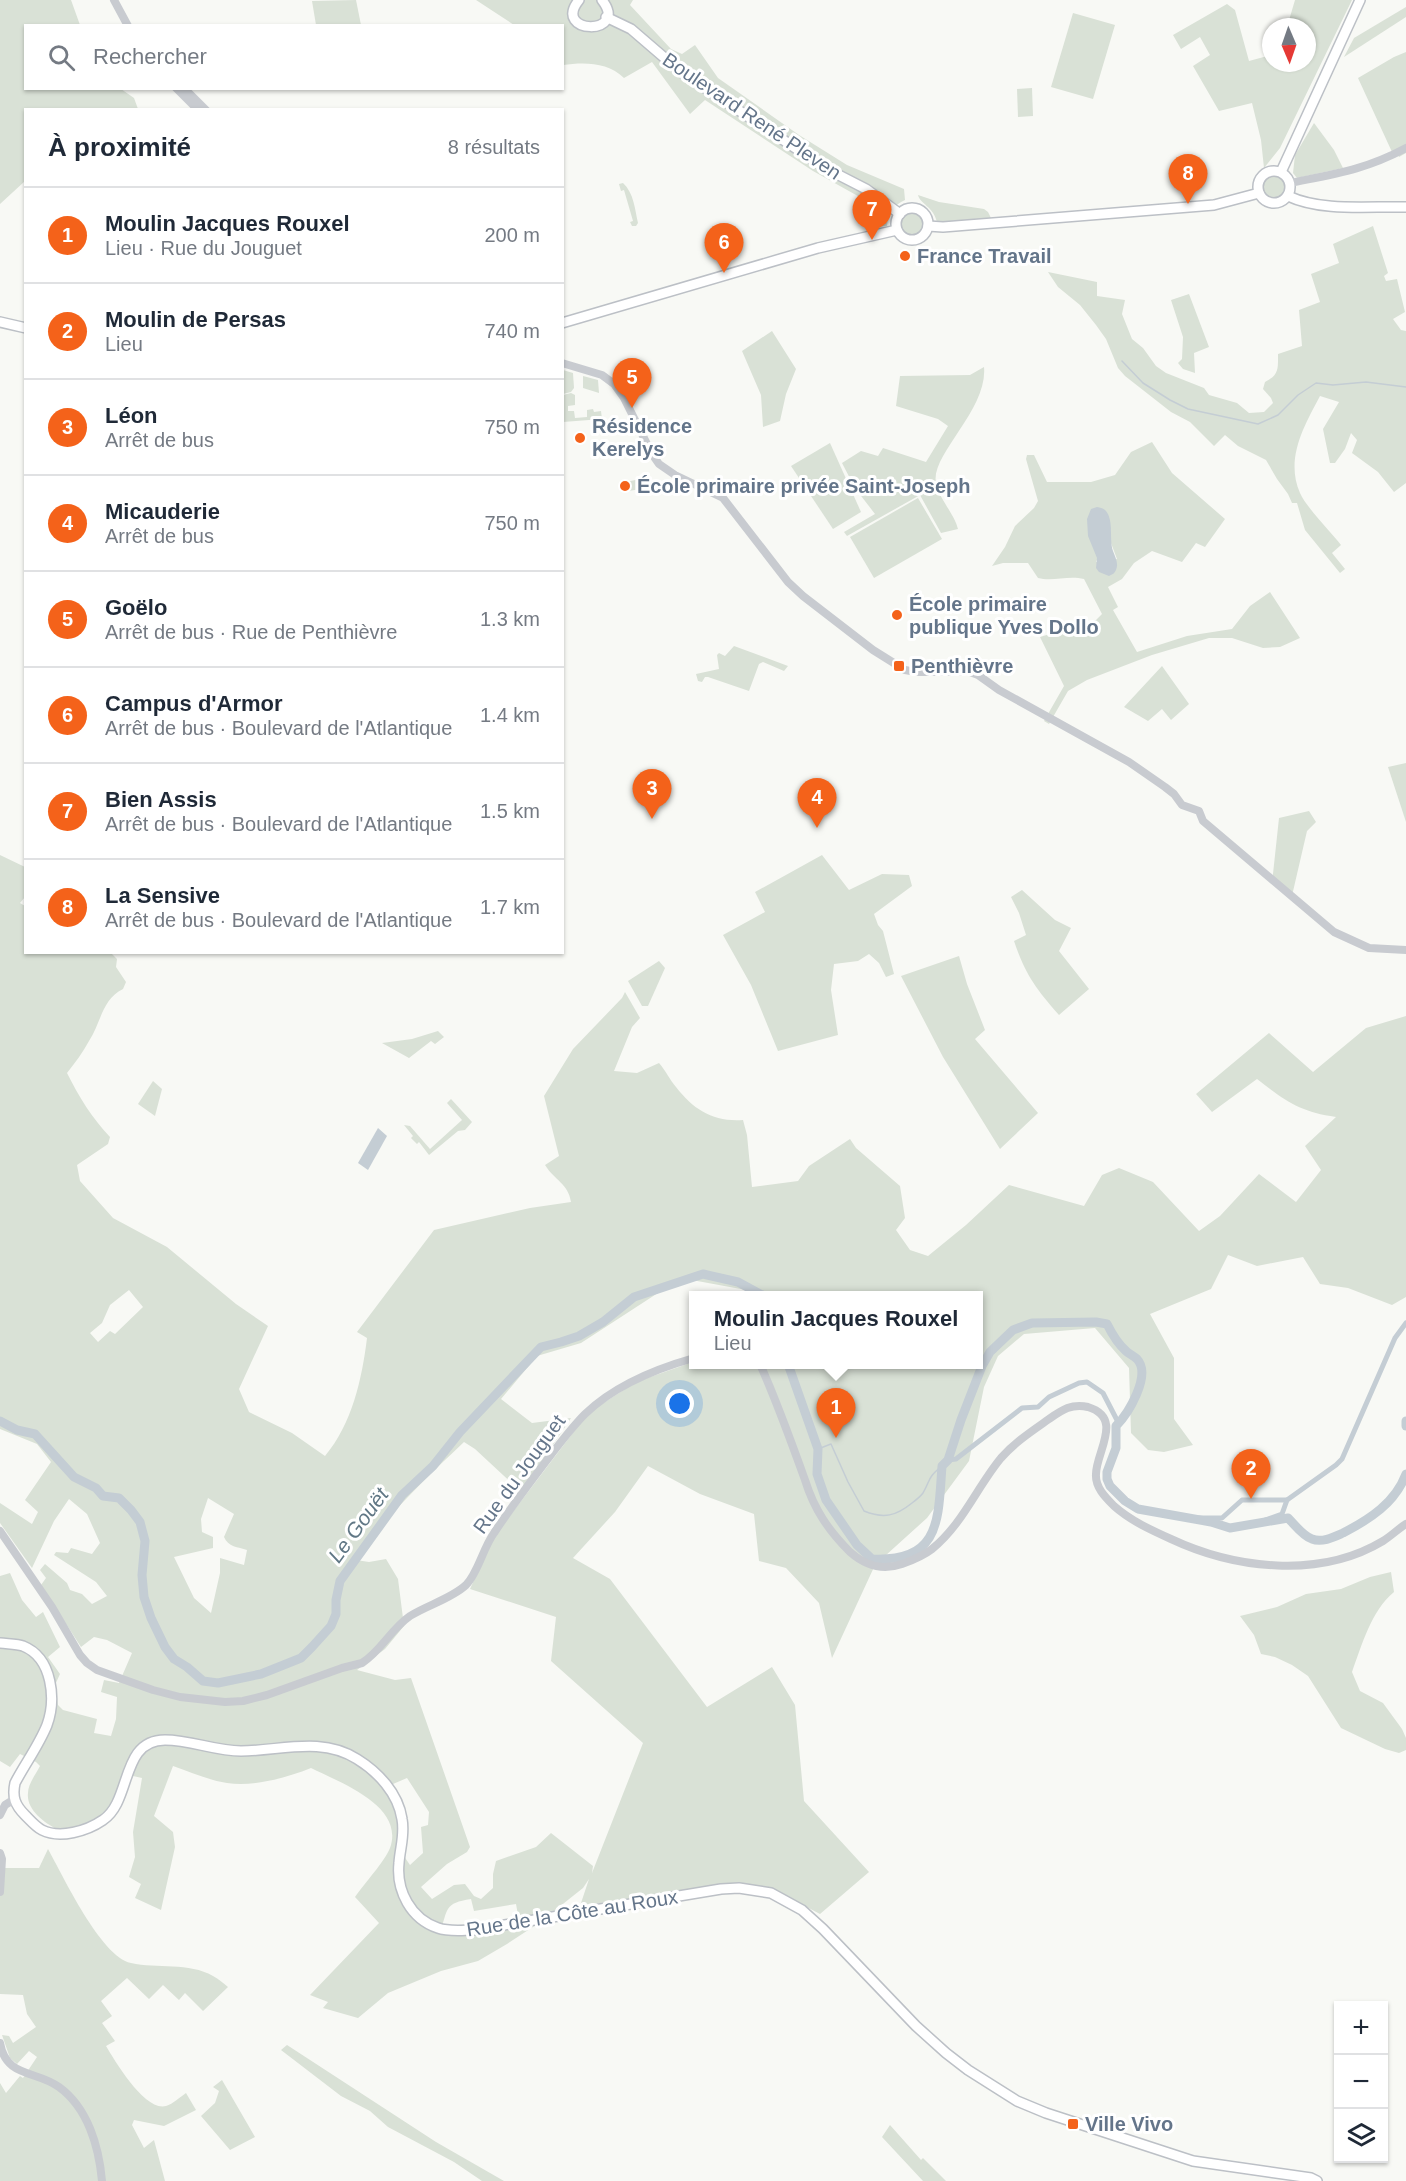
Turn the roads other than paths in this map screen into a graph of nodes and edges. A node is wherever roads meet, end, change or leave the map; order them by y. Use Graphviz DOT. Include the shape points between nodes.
graph roads {
  1 [pos="114,0"];
  2 [pos="579,0"];
  3 [pos="602,0"];
  4 [pos="1360,0"];
  5 [pos="606,17"];
  6 [pos="127,24"];
  7 [pos="178,90"];
  8 [pos="186,90"];
  9 [pos="196,108"];
  10 [pos="204,108"];
  11 [pos="1406,148"];
  12 [pos="1281,172"];
  13 [pos="1290,183"];
  14 [pos="1259,193"];
  15 [pos="1288,196"];
  16 [pos="1406,207"];
  17 [pos="900,214"];
  18 [pos="927,226"];
  19 [pos="897,230"];
  20 [pos="0,322"];
  21 [pos="564,322"];
  22 [pos="24,328"];
  23 [pos="564,364"];
  24 [pos="1406,950"];
  25 [pos="689,1359"];
  26 [pos="762,1369"];
  27 [pos="1406,1524"];
  28 [pos="0,1531"];
  29 [pos="0,1643"];
  30 [pos="14,1800"];
  31 [pos="0,1815"];
  32 [pos="0,1853"];
  33 [pos="0,1892"];
  34 [pos="0,2043"];
  35 [pos="102,2181"];
  36 [pos="1317,2181"];
  1 -- 6 [label="street"];
  2 -- 5 [label="main road" via="574,9 579,24 589,28 600,26"];
  3 -- 5 [label="main road"];
  4 -- 12 [label="main road"];
  5 -- 17 [label="main road, Boulevard René Pleven" via="631,29 681,72"];
  7 -- 9 [label="street"];
  8 -- 10 [label="street"];
  11 -- 13 [label="street" via="1372,164"];
  12 -- 13 [label="main road"];
  12 -- 14 [label="main road" via="1270,171 1262,177"];
  13 -- 15 [label="main road"];
  14 -- 15 [label="main road" via="1274,203"];
  14 -- 18 [label="main road" via="1214,205"];
  15 -- 16 [label="main road" via="1318,205"];
  17 -- 18 [label="main road" via="908,208 918,209 926,216"];
  17 -- 19 [label="main road"];
  18 -- 19 [label="main road" via="921,237 912,240"];
  19 -- 21 [label="main road" via="818,248"];
  20 -- 22 [label="main road"];
  23 -- 24 [label="street" via="602,375 614,384 660,464 723,498 788,582 873,650 905,670 978,675 1147,773 1182,805 1198,811 1203,821 1334,932 1369,948"];
  25 -- 28 [label="street, Rue du Jouguet" via="637,1379 586,1413 503,1519 466,1585 410,1617 374,1656 243,1701 180,1697 97,1670 87,1663"];
  26 -- 27 [label="street" via="812,1503 841,1542 864,1563 883,1568 933,1549 1015,1444 1065,1408 1078,1406 1097,1411 1105,1422 1105,1444 1095,1474 1098,1487 1137,1524 1197,1550 1250,1563 1306,1565 1357,1553"];
  29 -- 30 [label="main road" via="23,1646 32,1652 47,1672 51,1686 46,1728 15,1783"];
  30 -- 31 [label="street" via="5,1805"];
  30 -- 36 [label="main road, Rue de la Côte au Roux" via="37,1827 62,1834 92,1826 110,1814 136,1756 152,1742 174,1740 242,1751 292,1746 341,1751 368,1767 396,1799 404,1832 400,1887 410,1908 440,1929 474,1930 721,1889 771,1893 802,1910 823,1929 946,2053 1017,2101 1193,2161"];
  32 -- 33 [label="street"];
  34 -- 35 [label="street" via="8,2063 58,2086 82,2112 95,2143"];
}
